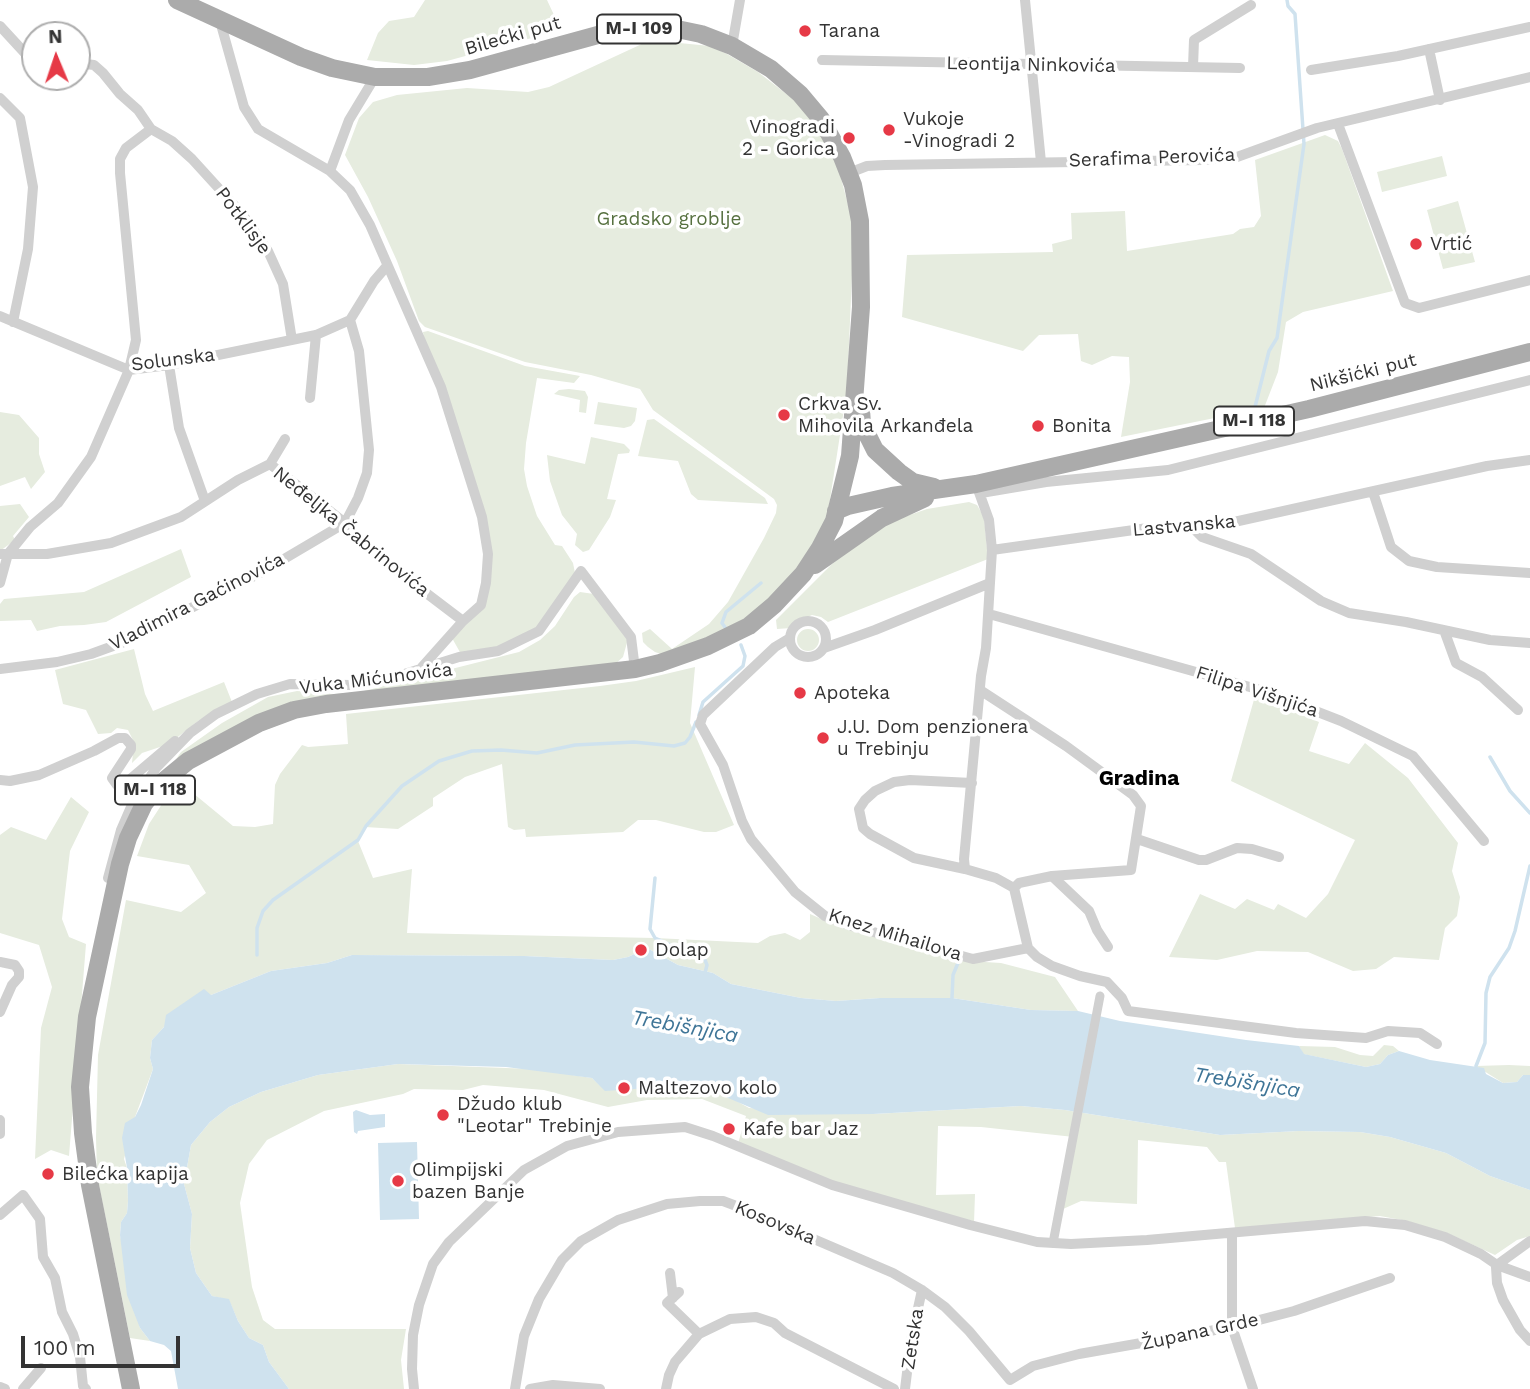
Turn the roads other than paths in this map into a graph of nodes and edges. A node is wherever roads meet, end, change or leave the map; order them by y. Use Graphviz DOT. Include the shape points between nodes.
graph roads {
  1 [pos="740,0"];
  2 [pos="1025,0"];
  3 [pos="188,3"];
  4 [pos="1251,5"];
  5 [pos="220,21"];
  6 [pos="0,26"];
  7 [pos="1530,27"];
  8 [pos="732,46"];
  9 [pos="21,49"];
  10 [pos="1429,49"];
  11 [pos="822,61"];
  12 [pos="91,65"];
  13 [pos="1030,65"];
  14 [pos="1193,67"];
  15 [pos="1240,68"];
  16 [pos="1311,69"];
  17 [pos="375,77"];
  18 [pos="1530,77"];
  19 [pos="0,98"];
  20 [pos="1440,100"];
  21 [pos="1338,124"];
  22 [pos="151,129"];
  23 [pos="1041,162"];
  24 [pos="330,171"];
  25 [pos="849,173"];
  26 [pos="386,267"];
  27 [pos="1530,280"];
  28 [pos="0,316"];
  29 [pos="350,320"];
  30 [pos="13,322"];
  31 [pos="316,335"];
  32 [pos="292,340"];
  33 [pos="1530,352"];
  34 [pos="169,365"];
  35 [pos="129,370"];
  36 [pos="1530,380"];
  37 [pos="856,383"];
  38 [pos="310,398"];
  39 [pos="285,439"];
  40 [pos="1530,460"];
  41 [pos="270,464"];
  42 [pos="948,489"];
  43 [pos="978,489"];
  44 [pos="1373,492"];
  45 [pos="205,501"];
  46 [pos="836,511"];
  47 [pos="345,523"];
  48 [pos="1193,528"];
  49 [pos="992,550"];
  50 [pos="4,554"];
  51 [pos="1530,573"];
  52 [pos="803,574"];
  53 [pos="0,583"];
  54 [pos="990,583"];
  55 [pos="989,614"];
  56 [pos="463,621"];
  57 [pos="1444,630"];
  58 [pos="447,638"];
  59 [pos="790,638"];
  60 [pos="1530,643"];
  61 [pos="824,648"];
  62 [pos="459,657"];
  63 [pos="422,667"];
  64 [pos="0,669"];
  65 [pos="635,669"];
  66 [pos="980,690"];
  67 [pos="1518,710"];
  68 [pos="190,733"];
  69 [pos="0,780"];
  70 [pos="972,783"];
  71 [pos="1137,839"];
  72 [pos="1483,841"];
  73 [pos="1279,857"];
  74 [pos="965,869"];
  75 [pos="1052,876"];
  76 [pos="1014,888"];
  77 [pos="111,902"];
  78 [pos="1108,947"];
  79 [pos="1028,948"];
  80 [pos="0,962"];
  81 [pos="1100,996"];
  82 [pos="0,1012"];
  83 [pos="1437,1044"];
  84 [pos="0,1120"];
  85 [pos="0,1134"];
  86 [pos="0,1215"];
  87 [pos="1231,1233"];
  88 [pos="1530,1241"];
  89 [pos="1053,1243"];
  90 [pos="1497,1265"];
  91 [pos="670,1273"];
  92 [pos="1530,1277"];
  93 [pos="1390,1278"];
  94 [pos="922,1290"];
  95 [pos="1232,1326"];
  96 [pos="699,1334"];
  97 [pos="1530,1341"];
  98 [pos="41,1368"];
  99 [pos="1010,1385"];
  100 [pos="0,1387"];
  101 [pos="5,1389"];
  102 [pos="23,1389"];
  103 [pos="86,1389"];
  104 [pos="131,1389"];
  105 [pos="414,1389"];
  106 [pos="515,1389"];
  107 [pos="530,1389"];
  108 [pos="600,1389"];
  109 [pos="666,1389"];
  110 [pos="894,1389"];
  111 [pos="905,1389"];
  112 [pos="1253,1389"];
  1 -- 8 [label="street"];
  2 -- 13 [label="street"];
  3 -- 5 [label="main road, Bilećki put / M-I 109"];
  4 -- 14 [label="street" via="1194,40"];
  5 -- 17 [label="main road, Bilećki put / M-I 109" via="301,57"];
  5 -- 24 [label="street" via="244,107 258,129"];
  6 -- 9 [label="street"];
  7 -- 10 [label="street"];
  8 -- 17 [label="main road, Bilećki put / M-I 109" via="689,31 628,29 470,70 428,77"];
  8 -- 25 [label="main road, Bilećki put / M-I 109" via="771,69 807,102 825,125"];
  10 -- 16 [label="street"];
  10 -- 20 [label="street"];
  11 -- 13 [label="street, Leontija Ninkovića"];
  12 -- 22 [label="street, Potklisje"];
  13 -- 14 [label="street, Leontija Ninkovića"];
  13 -- 23 [label="street"];
  14 -- 15 [label="street, Leontija Ninkovića"];
  17 -- 24 [label="street" via="349,120"];
  18 -- 20 [label="street, Serafima Perovića"];
  19 -- 30 [label="street" via="20,118 33,187 29,248"];
  20 -- 21 [label="street, Serafima Perovića"];
  21 -- 23 [label="street, Serafima Perovića" via="1237,157"];
  21 -- 27 [label="street" via="1405,303 1419,308"];
  22 -- 32 [label="street, Potklisje" via="172,141 207,175 268,251 283,284"];
  22 -- 35 [label="street" via="126,148 121,159 136,340"];
  23 -- 25 [label="street, Serafima Perovića" via="885,164"];
  24 -- 26 [label="street" via="350,190"];
  25 -- 37 [label="main road, Bilećki put / M-I 109" via="862,244"];
  26 -- 29 [label="street"];
  26 -- 56 [label="street" via="441,387 482,517 488,554 486,583 481,605"];
  28 -- 30 [label="street, Solunska"];
  29 -- 31 [label="street, Solunska"];
  29 -- 47 [label="street" via="359,351 369,450 367,473"];
  30 -- 35 [label="street, Solunska"];
  31 -- 32 [label="street, Solunska"];
  31 -- 38 [label="street"];
  32 -- 34 [label="street, Solunska"];
  33 -- 43 [label="main road, Nikšićki put / M-I 118"];
  34 -- 35 [label="street, Solunska"];
  34 -- 45 [label="street" via="179,428"];
  35 -- 50 [label="street" via="76,481"];
  36 -- 43 [label="street, Nikšićki put" via="1168,470"];
  37 -- 42 [label="main road" via="862,424 875,450 912,482"];
  37 -- 46 [label="main road, Bilećki put / M-I 109" via="850,456"];
  39 -- 41 [label="street"];
  40 -- 44 [label="street, Lastvanska"];
  41 -- 45 [label="street, Neđeljka Čabrinovića"];
  41 -- 47 [label="street, Neđeljka Čabrinovića"];
  42 -- 43 [label="main road, Nikšićki put / M-I 118"];
  42 -- 46 [label="main road, Nikšićki put / M-I 118" via="892,496"];
  42 -- 52 [label="main road, M-I 118" via="882,518"];
  43 -- 49 [label="street" via="989,520"];
  44 -- 48 [label="street, Lastvanska"];
  44 -- 51 [label="street" via="1391,547 1409,561"];
  45 -- 50 [label="street, Neđeljka Čabrinovića" via="181,517 111,543 47,554"];
  46 -- 52 [label="main road, Vuka Mićunovića / M-I 118" via="827,536"];
  47 -- 56 [label="street, Neđeljka Čabrinovića" via="359,542"];
  47 -- 64 [label="street, Vladimira Gaćinovića" via="262,572 124,642 57,662"];
  48 -- 49 [label="street, Lastvanska" via="1149,528"];
  48 -- 57 [label="street" via="1202,537 1251,554 1321,601 1349,613"];
  49 -- 54 [label="street"];
  50 -- 53 [label="street"];
  52 -- 65 [label="main road, Vuka Mićunovića / M-I 118" via="774,606 738,632 685,655"];
  54 -- 55 [label="street"];
  54 -- 61 [label="street"];
  55 -- 66 [label="street"];
  55 -- 72 [label="street, Filipa Višnjića" via="1264,691 1341,721 1413,756"];
  56 -- 58 [label="street"];
  57 -- 60 [label="street"];
  57 -- 67 [label="street" via="1456,663 1482,677"];
  58 -- 62 [label="street"];
  58 -- 63 [label="street"];
  59 -- 61 [label="street" via="793,650 803,657 816,656"];
  59 -- 61 [label="street" via="799,623 810,621 824,631"];
  59 -- 79 [label="street, Knez Mihailova" via="703,715 700,724 723,765 751,839 794,892 825,916 973,959"];
  62 -- 63 [label="street"];
  62 -- 65 [label="street" via="498,651 539,631 581,571 631,637"];
  63 -- 68 [label="street" via="352,685 290,684 216,714"];
  65 -- 77 [label="main road, Vuka Mićunovića / M-I 118" via="326,704 260,723 188,761 152,794 128,838"];
  66 -- 70 [label="street"];
  66 -- 71 [label="street" via="1133,795 1141,806"];
  68 -- 69 [label="street" via="163,749 122,786 112,778 131,749 125,738 39,775"];
  68 -- 77 [label="street" via="156,768 131,807 108,878"];
  70 -- 74 [label="street"];
  70 -- 74 [label="street" via="894,782 875,791 859,809 863,828 881,840 914,858"];
  71 -- 73 [label="street" via="1199,860 1237,848"];
  71 -- 75 [label="street" via="1131,870"];
  74 -- 76 [label="street"];
  75 -- 76 [label="street"];
  75 -- 78 [label="street" via="1088,911"];
  76 -- 79 [label="street"];
  77 -- 104 [label="main road, Vuka Mićunovića / M-I 118" via="85,1031 81,1106 90,1185"];
  79 -- 83 [label="street" via="1052,966 1107,982 1128,1011 1296,1033 1366,1038 1388,1031 1420,1033"];
  80 -- 82 [label="street" via="15,965 19,977"];
  81 -- 89 [label="street"];
  84 -- 85 [label="street"];
  86 -- 103 [label="street" via="23,1195 40,1219 43,1257 55,1278"];
  87 -- 89 [label="street"];
  87 -- 90 [label="street" via="1365,1222 1405,1225 1465,1245"];
  87 -- 95 [label="street"];
  88 -- 90 [label="street"];
  89 -- 105 [label="street" via="970,1225 832,1185 685,1127 618,1132 567,1146 524,1170 449,1242 433,1264 419,1305"];
  90 -- 92 [label="street"];
  90 -- 97 [label="street" via="1503,1300"];
  91 -- 96 [label="street" via="676,1295 667,1303"];
  93 -- 95 [label="street, Župana Grde" via="1294,1311"];
  94 -- 99 [label="street, Kosovska" via="969,1331"];
  94 -- 106 [label="street, Kosovska" via="882,1268 723,1202 667,1204 618,1220 581,1241 562,1260 538,1299 524,1336"];
  94 -- 111 [label="street, Zetska"];
  95 -- 99 [label="street, Župana Grde" via="1033,1366"];
  95 -- 112 [label="street"];
  96 -- 109 [label="street" via="675,1362"];
  96 -- 110 [label="street" via="730,1319 770,1320 785,1333"];
  98 -- 102 [label="street"];
  100 -- 101 [label="street"];
  107 -- 108 [label="street" via="553,1385"];
}
